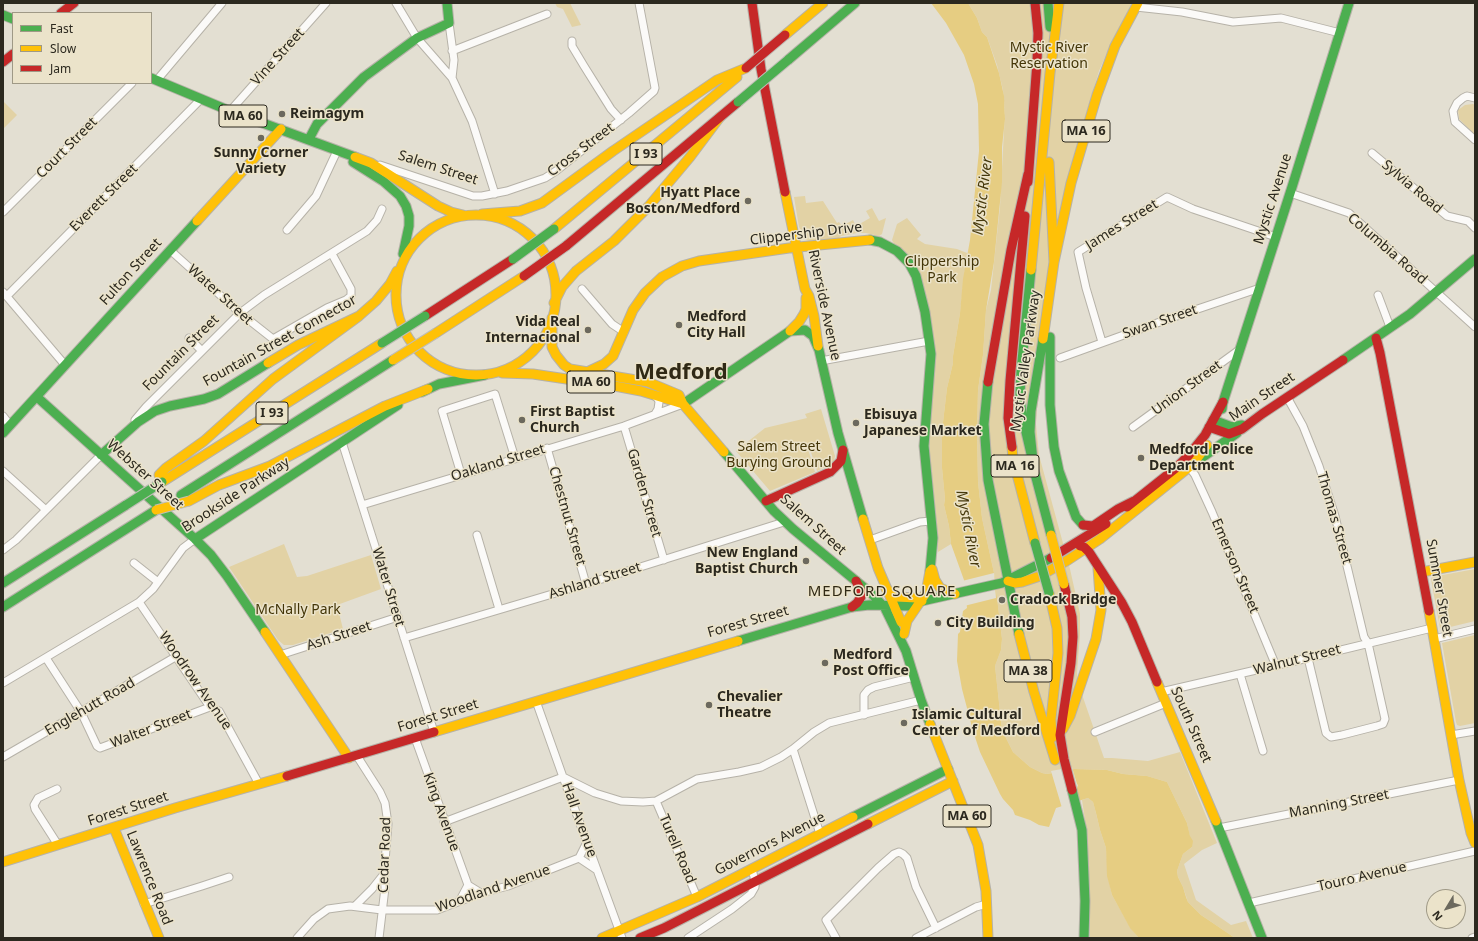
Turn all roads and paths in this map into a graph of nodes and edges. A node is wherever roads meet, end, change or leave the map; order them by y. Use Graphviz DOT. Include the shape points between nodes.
graph roads {
  1 [pos="74,3"];
  2 [pos="222,3"];
  3 [pos="326,3"];
  4 [pos="396,3"];
  5 [pos="448,3"];
  6 [pos="639,3"];
  7 [pos="752,3"];
  8 [pos="823,3"];
  9 [pos="855,3"];
  10 [pos="1035,3"];
  11 [pos="1048,3"];
  12 [pos="1059,3"];
  13 [pos="1349,3"];
  14 [pos="1138,4"];
  15 [pos="62,12"];
  16 [pos="547,14"];
  17 [pos="449,23"];
  18 [pos="1340,33"];
  19 [pos="417,38"];
  20 [pos="572,41"];
  21 [pos="452,51"];
  22 [pos="12,55"];
  23 [pos="3,62"];
  24 [pos="1050,73"];
  25 [pos="736,75"];
  26 [pos="452,78"];
  27 [pos="154,79"];
  28 [pos="131,84"];
  29 [pos="1475,98"];
  30 [pos="201,99"];
  31 [pos="1046,110"];
  32 [pos="230,111"];
  33 [pos="720,117"];
  34 [pos="621,120"];
  35 [pos="281,129"];
  36 [pos="309,139"];
  37 [pos="1475,140"];
  38 [pos="336,151"];
  39 [pos="1372,153"];
  40 [pos="371,163"];
  41 [pos="1028,174"];
  42 [pos="1290,193"];
  43 [pos="495,194"];
  44 [pos="382,209"];
  45 [pos="3,212"];
  46 [pos="482,214"];
  47 [pos="466,216"];
  48 [pos="1475,228"];
  49 [pos="287,230"];
  50 [pos="1276,237"];
  51 [pos="797,247"];
  52 [pos="170,250"];
  53 [pos="332,254"];
  54 [pos="402,257"];
  55 [pos="1475,259"];
  56 [pos="1054,262"];
  57 [pos="397,271"];
  58 [pos="1260,288"];
  59 [pos="582,289"];
  60 [pos="806,289"];
  61 [pos="1437,292"];
  62 [pos="5,294"];
  63 [pos="1378,295"];
  64 [pos="554,303"];
  65 [pos="1048,304"];
  66 [pos="240,313"];
  67 [pos="358,316"];
  68 [pos="552,318"];
  69 [pos="1475,327"];
  70 [pos="1390,328"];
  71 [pos="790,331"];
  72 [pos="624,332"];
  73 [pos="189,338"];
  74 [pos="1376,338"];
  75 [pos="929,341"];
  76 [pos="1102,342"];
  77 [pos="1241,349"];
  78 [pos="819,350"];
  79 [pos="202,351"];
  80 [pos="1060,358"];
  81 [pos="822,361"];
  82 [pos="65,365"];
  83 [pos="587,372"];
  84 [pos="497,373"];
  85 [pos="485,375"];
  86 [pos="428,389"];
  87 [pos="653,394"];
  88 [pos="37,397"];
  89 [pos="1287,397"];
  90 [pos="683,404"];
  91 [pos="655,414"];
  92 [pos="1262,414"];
  93 [pos="3,416"];
  94 [pos="10,425"];
  95 [pos="1213,425"];
  96 [pos="624,426"];
  97 [pos="1133,427"];
  98 [pos="1242,429"];
  99 [pos="3,433"];
  100 [pos="121,437"];
  101 [pos="342,442"];
  102 [pos="547,448"];
  103 [pos="843,450"];
  104 [pos="101,455"];
  105 [pos="515,458"];
  106 [pos="1032,458"];
  107 [pos="1191,466"];
  108 [pos="3,471"];
  109 [pos="461,474"];
  110 [pos="160,480"];
  111 [pos="766,501"];
  112 [pos="1134,501"];
  113 [pos="362,505"];
  114 [pos="46,510"];
  115 [pos="156,510"];
  116 [pos="931,521"];
  117 [pos="784,522"];
  118 [pos="477,535"];
  119 [pos="195,539"];
  120 [pos="870,540"];
  121 [pos="1067,548"];
  122 [pos="1086,549"];
  123 [pos="3,550"];
  124 [pos="664,560"];
  125 [pos="1475,562"];
  126 [pos="134,563"];
  127 [pos="932,565"];
  128 [pos="1098,568"];
  129 [pos="1422,572"];
  130 [pos="855,580"];
  131 [pos="1008,581"];
  132 [pos="158,582"];
  133 [pos="3,583"];
  134 [pos="586,584"];
  135 [pos="886,589"];
  136 [pos="959,593"];
  137 [pos="922,601"];
  138 [pos="140,602"];
  139 [pos="883,606"];
  140 [pos="894,606"];
  141 [pos="3,607"];
  142 [pos="852,607"];
  143 [pos="499,609"];
  144 [pos="398,617"];
  145 [pos="1432,628"];
  146 [pos="1475,628"];
  147 [pos="904,634"];
  148 [pos="404,638"];
  149 [pos="1434,638"];
  150 [pos="1368,643"];
  151 [pos="906,651"];
  152 [pos="280,655"];
  153 [pos="177,656"];
  154 [pos="46,658"];
  155 [pos="1308,658"];
  156 [pos="1276,666"];
  157 [pos="1240,674"];
  158 [pos="914,678"];
  159 [pos="3,683"];
  160 [pos="1162,692"];
  161 [pos="922,700"];
  162 [pos="536,701"];
  163 [pos="1166,703"];
  164 [pos="210,707"];
  165 [pos="81,712"];
  166 [pos="864,715"];
  167 [pos="1475,731"];
  168 [pos="434,732"];
  169 [pos="1095,732"];
  170 [pos="1451,735"];
  171 [pos="1060,736"];
  172 [pos="414,738"];
  173 [pos="794,749"];
  174 [pos="1264,751"];
  175 [pos="3,757"];
  176 [pos="353,757"];
  177 [pos="1059,764"];
  178 [pos="948,769"];
  179 [pos="563,777"];
  180 [pos="1459,780"];
  181 [pos="953,781"];
  182 [pos="259,784"];
  183 [pos="57,789"];
  184 [pos="656,801"];
  185 [pos="883,803"];
  186 [pos="888,813"];
  187 [pos="444,822"];
  188 [pos="114,828"];
  189 [pos="1219,828"];
  190 [pos="820,834"];
  191 [pos="587,842"];
  192 [pos="1475,843"];
  193 [pos="58,845"];
  194 [pos="1475,851"];
  195 [pos="579,858"];
  196 [pos="3,862"];
  197 [pos="752,869"];
  198 [pos="598,871"];
  199 [pos="384,874"];
  200 [pos="229,877"];
  201 [pos="755,881"];
  202 [pos="468,885"];
  203 [pos="481,893"];
  204 [pos="697,897"];
  205 [pos="460,900"];
  206 [pos="1249,903"];
  207 [pos="144,904"];
  208 [pos="987,904"];
  209 [pos="355,906"];
  210 [pos="382,910"];
  211 [pos="936,928"];
  212 [pos="622,934"];
  213 [pos="159,938"];
  214 [pos="297,938"];
  215 [pos="379,938"];
  216 [pos="602,938"];
  217 [pos="640,938"];
  218 [pos="688,938"];
  219 [pos="836,938"];
  220 [pos="916,938"];
  221 [pos="988,938"];
  222 [pos="1084,938"];
  223 [pos="1262,938"];
  1 -- 15 [label="main road"];
  2 -- 27 [label="street"];
  3 -- 32 [label="street, Vine Street"];
  4 -- 19 [label="street"];
  5 -- 17 [label="main road"];
  6 -- 34 [label="street, Cross Street" via="655,88"];
  7 -- 51 [label="main road, Riverside Avenue" via="761,69"];
  8 -- 25 [label="main road, I 93, bridge"];
  9 -- 33 [label="main road, I 93, bridge"];
  10 -- 41 [label="main road, Mystic Valley Parkway / MA 16" via="1038,33 1037,68"];
  11 -- 24 [label="main road"];
  12 -- 24 [label="main road"];
  13 -- 18 [label="main road, Mystic Avenue"];
  14 -- 18 [label="street" via="1233,22 1281,18"];
  14 -- 56 [label="main road, Mystic Valley Parkway / MA 16" via="1115,46 1097,95 1068,195"];
  16 -- 21 [label="street"];
  17 -- 19 [label="main road"];
  17 -- 21 [label="street"];
  18 -- 42 [label="main road, Mystic Avenue"];
  19 -- 26 [label="street"];
  19 -- 36 [label="main road" via="353,86 317,124"];
  20 -- 34 [label="street" via="572,46 584,66 611,109"];
  21 -- 26 [label="street"];
  22 -- 23 [label="main road"];
  24 -- 31 [label="main road"];
  25 -- 46 [label="main road" via="717,80 542,203 520,211"];
  25 -- 110 [label="main road, I 93, bridge" via="614,180 513,259"];
  26 -- 43 [label="street" via="472,121"];
  27 -- 30 [label="main road, Salem Street / MA 60"];
  28 -- 45 [label="street, Court Street"];
  29 -- 37 [label="street" via="1463,98 1453,111 1455,122"];
  30 -- 32 [label="main road, Salem Street / MA 60"];
  30 -- 62 [label="street, Everett Street"];
  31 -- 56 [label="main road"];
  31 -- 106 [label="main road" via="1020,385 1023,421"];
  32 -- 35 [label="main road, Salem Street / MA 60"];
  33 -- 64 [label="main road" via="686,163 649,206 614,241 576,271 562,287"];
  33 -- 115 [label="main road, I 93, bridge" via="566,246 524,276"];
  34 -- 43 [label="street, Cross Street" via="545,178"];
  35 -- 36 [label="main road, Salem Street / MA 60"];
  35 -- 52 [label="main road, Fulton Street"];
  36 -- 38 [label="main road, Salem Street / MA 60"];
  38 -- 40 [label="main road, Salem Street / MA 60"];
  38 -- 49 [label="street" via="316,196"];
  38 -- 54 [label="main road, Salem Street / MA 60" via="383,181 400,196 409,216 408,236"];
  39 -- 48 [label="street, Sylvia Road" via="1447,216 1468,221"];
  40 -- 43 [label="street, Salem Street" via="473,196"];
  40 -- 47 [label="main road, Salem Street / MA 60" via="438,206"];
  41 -- 131 [label="main road" via="999,314 986,392 984,424 988,480"];
  41 -- 177 [label="main road, Mystic Valley Parkway / MA 16, bridge" via="1008,418 1015,467 1049,593 1057,635 1057,672 1051,719 1052,738"];
  42 -- 50 [label="main road, Mystic Avenue"];
  42 -- 61 [label="street, Columbia Road" via="1349,213"];
  44 -- 53 [label="street, Fountain Street" via="377,220 367,231"];
  46 -- 47 [label="main road, MA 60"];
  46 -- 64 [label="main road, MA 60" via="517,227 538,244 549,262 556,281"];
  47 -- 54 [label="main road" via="447,220 433,228"];
  50 -- 58 [label="main road, Mystic Avenue"];
  50 -- 76 [label="street, James Street" via="1194,209 1168,197 1078,252"];
  51 -- 60 [label="main road, Riverside Avenue"];
  51 -- 72 [label="main road, Clippership Drive" via="699,261 676,268 658,279 645,293 633,310"];
  51 -- 75 [label="main road, Clippership Drive" via="867,240 880,242 896,251 909,263 916,276"];
  52 -- 66 [label="street, Water Street"];
  52 -- 82 [label="main road, Fulton Street"];
  53 -- 66 [label="street, Fountain Street"];
  53 -- 66 [label="street, Water Street" via="351,292 351,296 346,300 272,339"];
  54 -- 57 [label="main road, MA 60"];
  55 -- 61 [label="main road, Main Street"];
  56 -- 65 [label="main road, Mystic Valley Parkway / MA 16"];
  57 -- 67 [label="main road, Fountain Street Connector" via="376,301"];
  57 -- 85 [label="main road, MA 60" via="397,307 402,325 419,351 451,370"];
  58 -- 76 [label="street, Swan Street"];
  58 -- 77 [label="main road, Mystic Avenue"];
  59 -- 72 [label="street" via="612,324"];
  60 -- 71 [label="main road" via="806,309"];
  60 -- 78 [label="main road, Riverside Avenue"];
  61 -- 69 [label="street, Columbia Road"];
  61 -- 70 [label="main road, Main Street"];
  62 -- 82 [label="street"];
  63 -- 70 [label="street"];
  64 -- 68 [label="main road, MA 60"];
  65 -- 106 [label="main road, Mystic Valley Parkway / MA 16" via="1030,419"];
  65 -- 112 [label="main road" via="1051,425 1059,471 1072,507 1080,523 1090,526"];
  66 -- 79 [label="street, Fountain Street"];
  67 -- 100 [label="main road, Fountain Street Connector" via="298,345 218,394 155,411"];
  67 -- 110 [label="main road" via="270,382 210,436 166,468"];
  68 -- 83 [label="main road, Salem Street / MA 60" via="552,343 557,357 570,369"];
  68 -- 84 [label="main road" via="534,351 511,368"];
  70 -- 74 [label="main road, Main Street"];
  71 -- 78 [label="main road, MA 60" via="800,329 810,332"];
  71 -- 90 [label="main road"];
  72 -- 83 [label="main road, Clippership Drive" via="612,358"];
  73 -- 79 [label="street"];
  74 -- 89 [label="main road, Main Street"];
  74 -- 129 [label="main road, Summer Street"];
  75 -- 81 [label="street"];
  75 -- 116 [label="main road, Clippership Drive" via="931,366 924,446"];
  76 -- 80 [label="street, Swan Street"];
  77 -- 95 [label="main road, Mystic Avenue"];
  77 -- 97 [label="street, Union Street"];
  78 -- 81 [label="main road, Riverside Avenue / MA 60"];
  79 -- 100 [label="street, Fountain Street" via="146,407"];
  81 -- 103 [label="main road, Riverside Avenue / MA 60"];
  82 -- 88 [label="main road, Fulton Street"];
  83 -- 90 [label="main road, Salem Street / MA 60" via="648,382 679,395"];
  84 -- 85 [label="main road, MA 60"];
  84 -- 87 [label="main road, MA 60" via="579,380"];
  85 -- 86 [label="main road, Brookside Parkway"];
  86 -- 101 [label="main road, Brookside Parkway"];
  86 -- 115 [label="main road, bridge" via="385,406 270,466 219,485 189,501"];
  87 -- 90 [label="main road, MA 60"];
  87 -- 91 [label="street" via="659,402"];
  88 -- 94 [label="main road, Fulton Street"];
  88 -- 104 [label="main road, Webster Street"];
  89 -- 92 [label="main road, Main Street"];
  89 -- 150 [label="street, Thomas Street" via="1303,426 1335,516 1364,636"];
  90 -- 91 [label="street, Oakland Street"];
  90 -- 111 [label="main road, Salem Street / MA 60"];
  91 -- 96 [label="street, Oakland Street"];
  92 -- 95 [label="main road" via="1237,427"];
  92 -- 98 [label="main road, Main Street"];
  93 -- 94 [label="street"];
  94 -- 99 [label="main road, Fulton Street"];
  95 -- 98 [label="main road, Main Street" via="1229,434"];
  95 -- 107 [label="main road, Main Street" via="1208,443"];
  95 -- 112 [label="main road, Main Street" via="1184,461"];
  96 -- 102 [label="street, Oakland Street"];
  96 -- 124 [label="street, Garden Street"];
  98 -- 107 [label="main road"];
  100 -- 104 [label="main road, Fountain Street"];
  101 -- 113 [label="street, Water Street"];
  101 -- 119 [label="main road, Brookside Parkway"];
  102 -- 105 [label="street, Oakland Street"];
  102 -- 134 [label="street, Chestnut Street"];
  103 -- 111 [label="main road" via="841,462 830,472"];
  103 -- 120 [label="main road, Riverside Avenue / MA 60"];
  104 -- 114 [label="street, Fountain Street"];
  104 -- 119 [label="main road, Webster Street"];
  105 -- 109 [label="street, Oakland Street"];
  105 -- 109 [label="street" via="495,394 442,411"];
  106 -- 171 [label="main road, Mystic Valley Parkway / MA 16, bridge" via="1072,615 1072,658"];
  107 -- 122 [label="main road, Main Street"];
  107 -- 156 [label="street, Emerson Street"];
  108 -- 114 [label="street"];
  109 -- 113 [label="street, Oakland Street"];
  110 -- 133 [label="main road, I 93, bridge" via="140,496"];
  111 -- 117 [label="main road, Salem Street / MA 60"];
  112 -- 121 [label="main road, Main Street" via="1104,525"];
  113 -- 144 [label="street, Water Street"];
  114 -- 123 [label="street, Fountain Street"];
  115 -- 141 [label="main road, I 93"];
  116 -- 120 [label="street" via="920,522"];
  116 -- 127 [label="main road, Clippership Drive"];
  117 -- 124 [label="street, Ashland Street"];
  117 -- 130 [label="main road, Salem Street / MA 60"];
  118 -- 143 [label="street"];
  119 -- 132 [label="street, Brookside Parkway" via="183,548"];
  119 -- 152 [label="main road, Webster Street" via="220,565"];
  120 -- 135 [label="main road, Riverside Avenue / MA 60"];
  121 -- 122 [label="main road" via="1082,546"];
  121 -- 131 [label="main road, Main Street"];
  122 -- 128 [label="main road, South Street"];
  122 -- 131 [label="main road, Main Street" via="1031,580 1019,583"];
  124 -- 134 [label="street, Ashland Street"];
  125 -- 129 [label="main road"];
  126 -- 132 [label="street"];
  127 -- 136 [label="main road" via="939,586 945,591"];
  127 -- 137 [label="main road, Clippership Drive"];
  128 -- 160 [label="main road, South Street" via="1132,622"];
  128 -- 171 [label="main road" via="1101,610 1096,639 1070,716"];
  129 -- 145 [label="main road, Summer Street"];
  130 -- 139 [label="main road, Salem Street / MA 60"];
  130 -- 142 [label="main road" via="861,597"];
  131 -- 136 [label="main road, Main Street"];
  131 -- 177 [label="main road, MA 38" via="1023,654 1046,736"];
  132 -- 138 [label="street, Brookside Parkway"];
  134 -- 143 [label="street, Ashland Street"];
  135 -- 137 [label="main road, Main Street" via="898,597"];
  135 -- 140 [label="main road, Riverside Avenue / MA 60"];
  136 -- 137 [label="main road, Main Street"];
  137 -- 140 [label="main road, Main Street" via="910,606"];
  137 -- 147 [label="main road, Clippership Drive" via="907,621"];
  138 -- 153 [label="street, Woodrow Avenue"];
  138 -- 154 [label="street, Brookside Parkway"];
  139 -- 140 [label="main road, Main Street"];
  139 -- 142 [label="main road, Forest Street"];
  139 -- 151 [label="main road, MA 60"];
  140 -- 147 [label="main road, MA 60"];
  142 -- 162 [label="main road, Forest Street"];
  143 -- 148 [label="street, Ashland Street"];
  144 -- 148 [label="street, Water Street"];
  144 -- 152 [label="street, Ash Street"];
  145 -- 149 [label="main road, Summer Street"];
  145 -- 150 [label="street, Walnut Street"];
  146 -- 149 [label="street"];
  147 -- 151 [label="main road, MA 60"];
  148 -- 168 [label="street, Water Street"];
  149 -- 170 [label="main road, Summer Street"];
  150 -- 155 [label="street, Walnut Street"];
  150 -- 155 [label="street, Thomas Street" via="1385,718 1383,724 1377,726 1331,737 1326,733"];
  151 -- 158 [label="main road, MA 60"];
  152 -- 176 [label="main road, Webster Street"];
  153 -- 164 [label="street, Woodrow Avenue"];
  153 -- 165 [label="street, Englehutt Road"];
  154 -- 159 [label="street, Brookside Parkway"];
  154 -- 165 [label="street, Walter Street"];
  155 -- 156 [label="street, Walnut Street"];
  156 -- 157 [label="street, Walnut Street"];
  157 -- 160 [label="street, Walnut Street"];
  157 -- 174 [label="street"];
  158 -- 161 [label="main road, MA 60"];
  158 -- 166 [label="street" via="868,690 864,695"];
  160 -- 163 [label="main road, South Street"];
  161 -- 166 [label="street"];
  161 -- 178 [label="main road, MA 60"];
  162 -- 168 [label="main road, Forest Street"];
  162 -- 179 [label="street, Hall Avenue"];
  163 -- 169 [label="street"];
  163 -- 189 [label="main road, South Street"];
  164 -- 165 [label="street, Walter Street" via="102,748 97,746"];
  164 -- 182 [label="street, Woodrow Avenue" via="219,710"];
  165 -- 175 [label="street, Englehutt Road"];
  166 -- 173 [label="street" via="829,723"];
  167 -- 170 [label="street"];
  168 -- 172 [label="main road, Forest Street"];
  170 -- 180 [label="main road, Summer Street"];
  171 -- 177 [label="main road, Mystic Valley Parkway / MA 16"];
  172 -- 176 [label="main road, Forest Street"];
  172 -- 187 [label="street, King Avenue"];
  173 -- 184 [label="street" via="761,767 697,779"];
  173 -- 190 [label="street"];
  176 -- 182 [label="main road, Forest Street"];
  176 -- 199 [label="street, Cedar Road" via="380,792 385,803 388,824"];
  177 -- 222 [label="main road, Mystic Valley Parkway / MA 16" via="1082,830"];
  178 -- 181 [label="main road, MA 60"];
  178 -- 185 [label="main road, Governors Avenue"];
  179 -- 184 [label="street" via="595,793 622,801"];
  179 -- 187 [label="street"];
  179 -- 191 [label="street, Hall Avenue"];
  180 -- 189 [label="street, Manning Street"];
  180 -- 192 [label="main road, Summer Street" via="1469,810"];
  181 -- 186 [label="main road, Governors Avenue"];
  181 -- 208 [label="main road, MA 60" via="978,845"];
  182 -- 188 [label="main road, Forest Street"];
  183 -- 193 [label="street" via="38,798 34,805"];
  184 -- 204 [label="street, Turell Road"];
  185 -- 186 [label="main road"];
  185 -- 190 [label="main road, Governors Avenue"];
  186 -- 201 [label="main road, Governors Avenue"];
  187 -- 202 [label="street, King Avenue"];
  188 -- 193 [label="main road, Forest Street"];
  188 -- 207 [label="main road, Lawrence Road"];
  189 -- 206 [label="main road, South Street"];
  190 -- 197 [label="main road, Governors Avenue"];
  191 -- 195 [label="street"];
  191 -- 198 [label="street, Hall Avenue"];
  193 -- 196 [label="main road, Forest Street"];
  194 -- 206 [label="street, Touro Avenue"];
  195 -- 198 [label="street"];
  195 -- 203 [label="street, Woodland Avenue" via="508,886"];
  197 -- 201 [label="street"];
  197 -- 204 [label="main road, Governors Avenue"];
  198 -- 212 [label="street, Hall Avenue"];
  199 -- 209 [label="street"];
  199 -- 210 [label="street, Cedar Road"];
  200 -- 207 [label="street"];
  201 -- 217 [label="main road, Governors Avenue"];
  201 -- 218 [label="street" via="755,887 746,899"];
  202 -- 203 [label="street"];
  202 -- 205 [label="street"];
  203 -- 205 [label="street, Woodland Avenue"];
  204 -- 212 [label="main road, Governors Avenue"];
  205 -- 210 [label="street, Woodland Avenue" via="437,910"];
  206 -- 223 [label="main road, South Street"];
  207 -- 213 [label="main road, Lawrence Road"];
  208 -- 211 [label="street"];
  208 -- 221 [label="main road, MA 60"];
  209 -- 210 [label="street, Woodland Avenue"];
  209 -- 214 [label="street, Woodland Avenue" via="328,909 314,919"];
  210 -- 215 [label="street, Cedar Road"];
  211 -- 219 [label="street" via="916,887 908,858 899,852 878,868 826,920"];
  211 -- 220 [label="street"];
  212 -- 216 [label="main road, Governors Avenue"];
}
